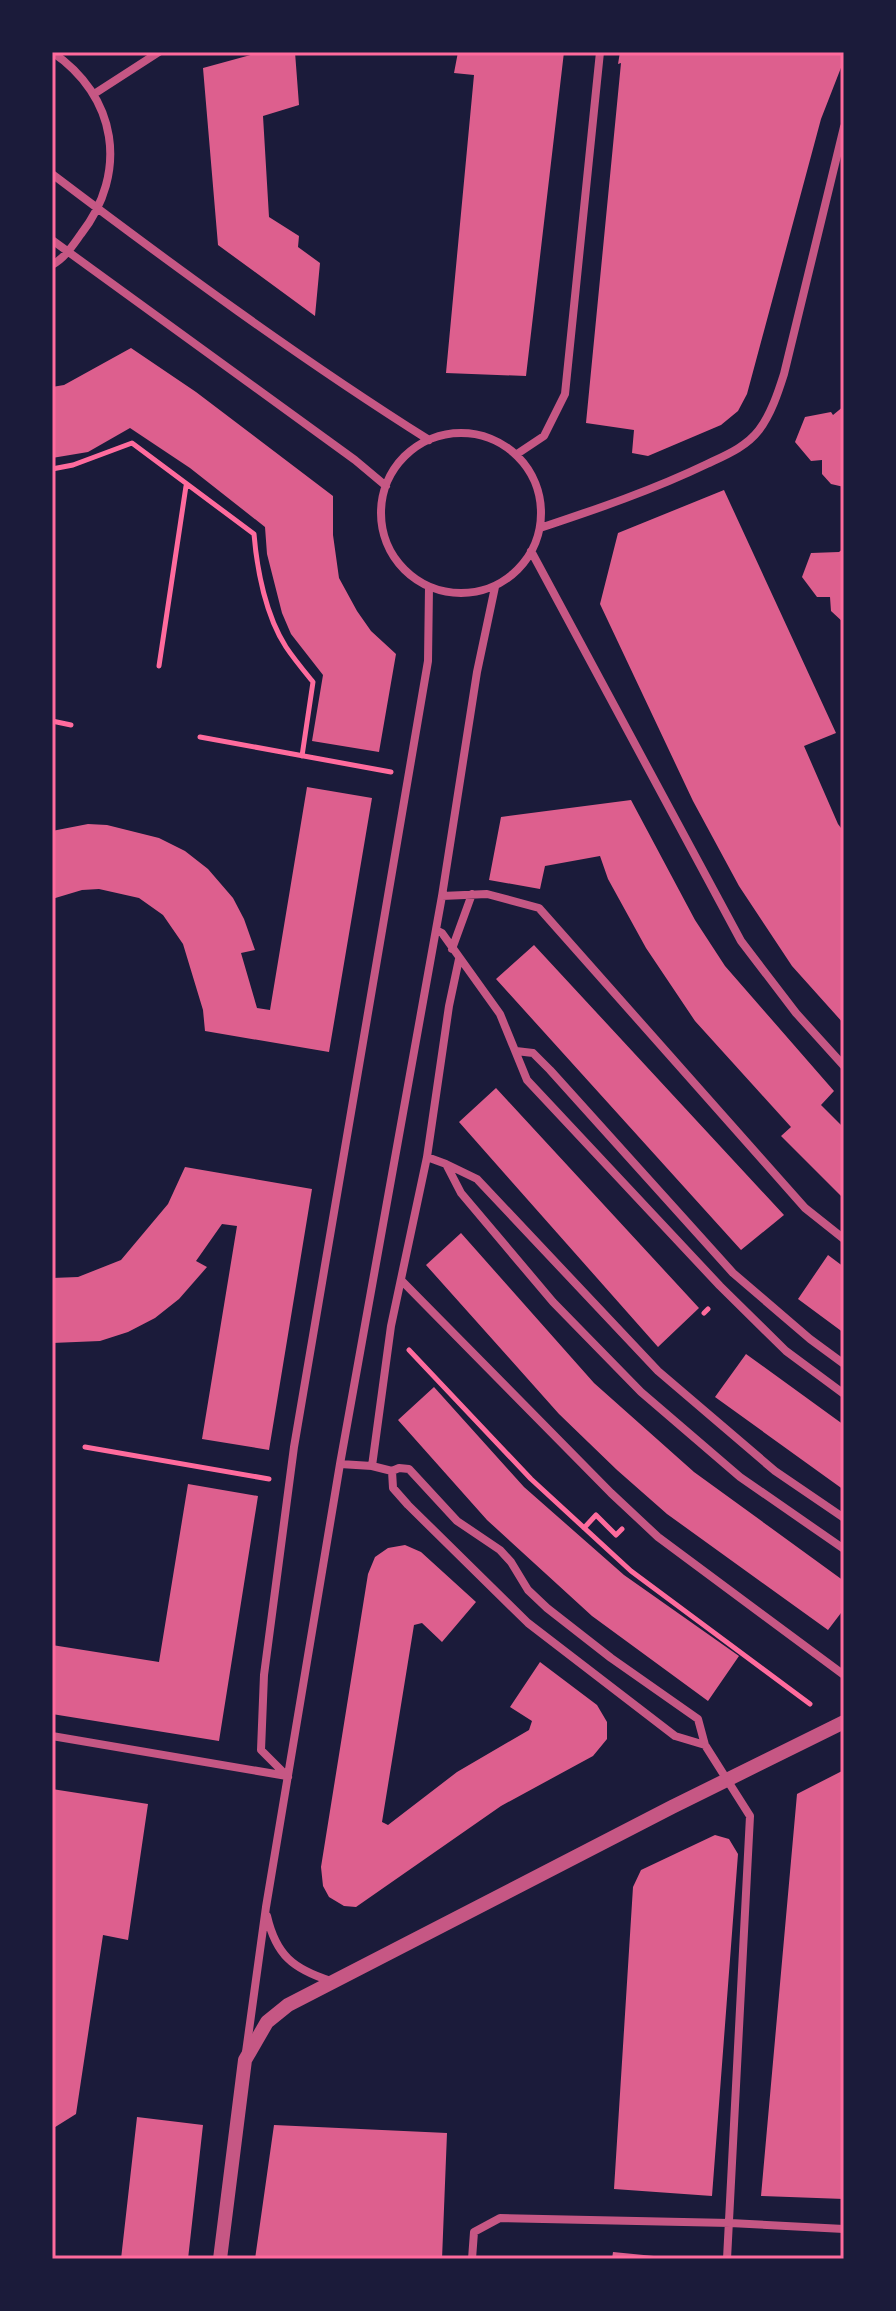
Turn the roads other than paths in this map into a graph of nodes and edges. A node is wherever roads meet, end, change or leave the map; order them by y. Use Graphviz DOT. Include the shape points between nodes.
graph roads {
  1 [pos="52,52"];
  2 [pos="159,52"];
  3 [pos="600,52"];
  4 [pos="94,94"];
  5 [pos="844,127"];
  6 [pos="52,174"];
  7 [pos="99,210"];
  8 [pos="52,240"];
  9 [pos="68,252"];
  10 [pos="52,265"];
  11 [pos="429,440"];
  12 [pos="517,454"];
  13 [pos="386,486"];
  14 [pos="540,528"];
  15 [pos="531,551"];
  16 [pos="429,587"];
  17 [pos="495,587"];
  18 [pos="472,894"];
  19 [pos="442,896"];
  20 [pos="436,930"];
  21 [pos="452,949"];
  22 [pos="459,959"];
  23 [pos="516,1051"];
  24 [pos="844,1066"];
  25 [pos="427,1157"];
  26 [pos="446,1164"];
  27 [pos="844,1239"];
  28 [pos="401,1280"];
  29 [pos="844,1364"];
  30 [pos="844,1394"];
  31 [pos="340,1464"];
  32 [pos="372,1466"];
  33 [pos="392,1471"];
  34 [pos="844,1518"];
  35 [pos="844,1549"];
  36 [pos="844,1675"];
  37 [pos="844,1722"];
  38 [pos="52,1736"];
  39 [pos="705,1745"];
  40 [pos="288,1777"];
  41 [pos="728,1780"];
  42 [pos="266,1907"];
  43 [pos="335,1982"];
  44 [pos="245,2060"];
  45 [pos="730,2223"];
  46 [pos="844,2229"];
  47 [pos="220,2259"];
  48 [pos="472,2259"];
  49 [pos="727,2259"];
  1 -- 4 [label="street" via="70,64"];
  2 -- 4 [label="street"];
  3 -- 12 [label="street" via="565,394 544,436"];
  4 -- 7 [label="street" via="111,153 109,182"];
  5 -- 14 [label="street" via="784,374 759,431 741,447 678,478"];
  6 -- 7 [label="street"];
  7 -- 9 [label="street"];
  7 -- 11 [label="street"];
  8 -- 9 [label="street"];
  9 -- 10 [label="street"];
  9 -- 13 [label="street"];
  11 -- 12 [label="street" via="475,434"];
  11 -- 13 [label="street" via="403,459"];
  12 -- 14 [label="street" via="532,477"];
  13 -- 16 [label="street" via="383,533 408,574"];
  14 -- 15 [label="street"];
  15 -- 17 [label="street"];
  15 -- 24 [label="street" via="741,941"];
  16 -- 17 [label="street" via="457,593"];
  16 -- 40 [label="street" via="428,661 294,1447 264,1675 261,1750"];
  17 -- 19 [label="street"];
  18 -- 19 [label="street"];
  18 -- 21 [label="street"];
  18 -- 27 [label="street" via="539,908 805,1208"];
  19 -- 20 [label="street"];
  20 -- 21 [label="street"];
  20 -- 31 [label="street"];
  21 -- 22 [label="street"];
  22 -- 23 [label="street" via="500,1014"];
  22 -- 25 [label="street"];
  23 -- 29 [label="street" via="533,1053 550,1070 733,1273"];
  23 -- 30 [label="street" via="527,1080 720,1286 786,1351"];
  25 -- 26 [label="street"];
  25 -- 28 [label="street"];
  26 -- 34 [label="street" via="477,1179 658,1371 775,1471"];
  26 -- 35 [label="street" via="461,1193 553,1302 641,1392 740,1477"];
  28 -- 32 [label="street"];
  28 -- 36 [label="street" via="658,1537"];
  31 -- 32 [label="street"];
  31 -- 40 [label="street"];
  32 -- 33 [label="street"];
  33 -- 39 [label="street" via="393,1488 408,1505 528,1623 675,1736"];
  33 -- 39 [label="street" via="409,1469 457,1521 500,1550 547,1608 698,1719"];
  37 -- 41 [label="street"];
  38 -- 40 [label="street"];
  39 -- 41 [label="street"];
  40 -- 42 [label="street"];
  41 -- 43 [label="street"];
  41 -- 45 [label="street" via="750,1816"];
  42 -- 43 [label="street" via="272,1939 292,1964"];
  42 -- 44 [label="street"];
  43 -- 44 [label="street" via="288,2005 267,2022"];
  44 -- 47 [label="street"];
  45 -- 46 [label="street"];
  45 -- 48 [label="street" via="500,2218 474,2232"];
  45 -- 49 [label="street"];
}
